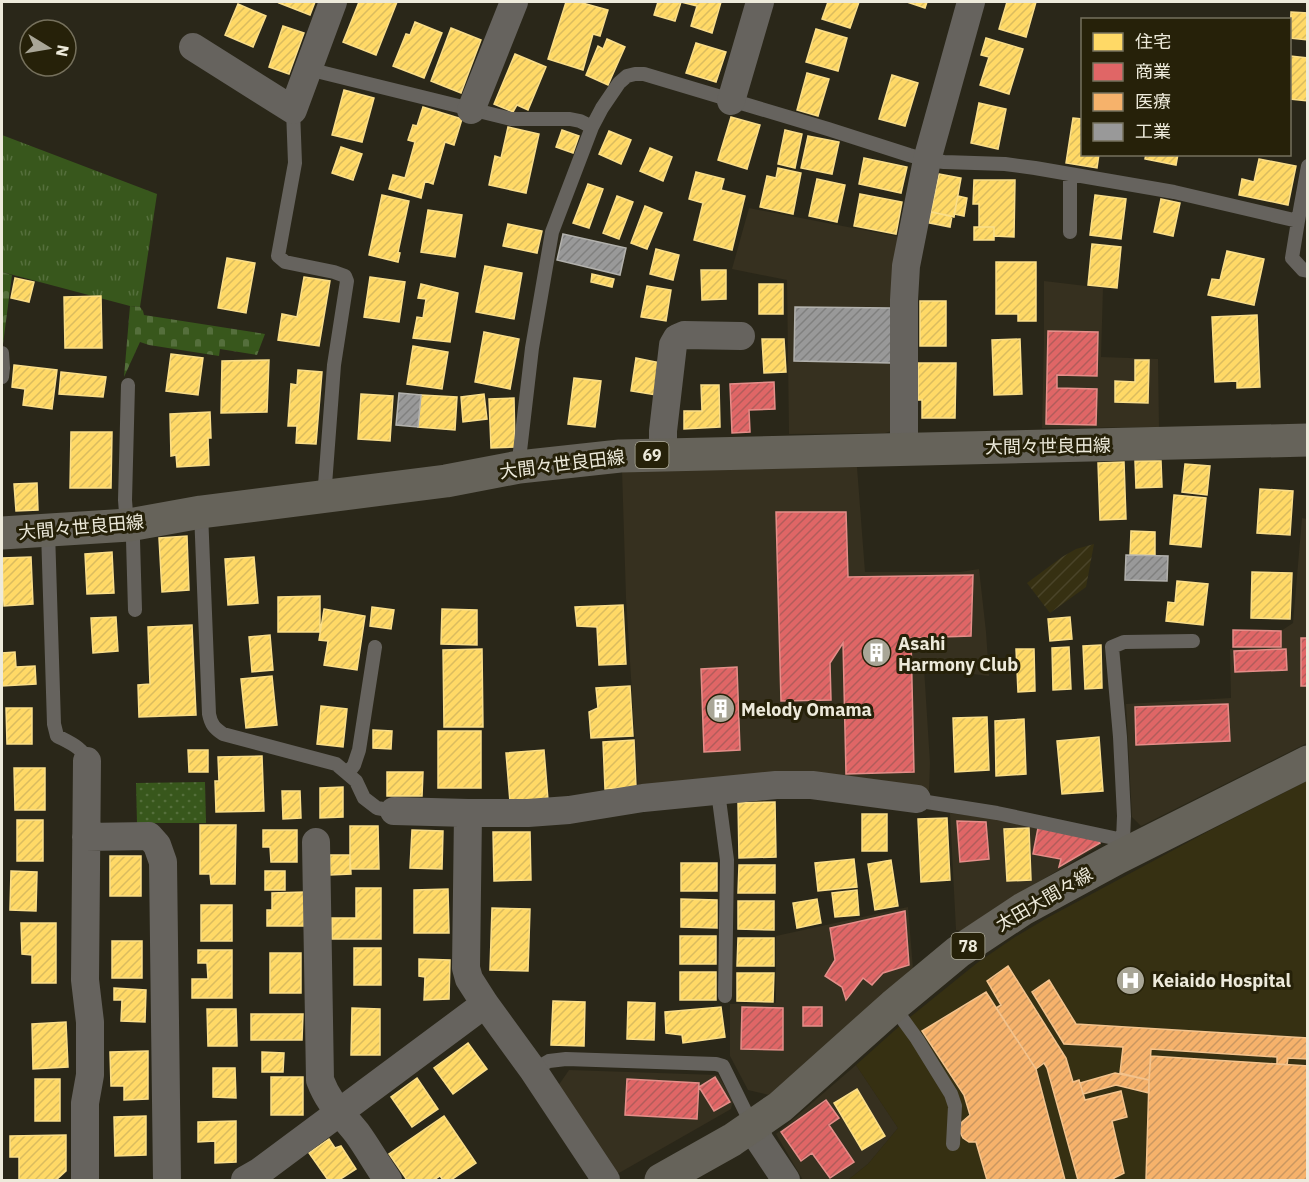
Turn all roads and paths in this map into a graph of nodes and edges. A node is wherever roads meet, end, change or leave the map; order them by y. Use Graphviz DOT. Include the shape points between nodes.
graph roads {
  1 [pos="333,2"];
  2 [pos="514,2"];
  3 [pos="760,2"];
  4 [pos="971,2"];
  5 [pos="194,47"];
  6 [pos="308,69"];
  7 [pos="731,101"];
  8 [pos="293,110"];
  9 [pos="471,110"];
  10 [pos="592,127"];
  11 [pos="927,160"];
  12 [pos="1308,166"];
  13 [pos="1070,174"];
  14 [pos="1298,221"];
  15 [pos="1070,232"];
  16 [pos="1308,271"];
  17 [pos="741,336"];
  18 [pos="2,353"];
  19 [pos="2,377"];
  20 [pos="128,385"];
  21 [pos="1308,440"];
  22 [pos="904,450"];
  23 [pos="663,455"];
  24 [pos="519,467"];
  25 [pos="321,498"];
  26 [pos="201,512"];
  27 [pos="129,525"];
  28 [pos="48,531"];
  29 [pos="2,533"];
  30 [pos="135,610"];
  31 [pos="1193,641"];
  32 [pos="375,647"];
  33 [pos="87,760"];
  34 [pos="1308,762"];
  35 [pos="348,773"];
  36 [pos="718,792"];
  37 [pos="916,799"];
  38 [pos="394,811"];
  39 [pos="468,813"];
  40 [pos="86,837"];
  41 [pos="316,842"];
  42 [pos="1126,846"];
  43 [pos="725,996"];
  44 [pos="485,1004"];
  45 [pos="893,1006"];
  46 [pos="533,1070"];
  47 [pos="338,1113"];
  48 [pos="753,1126"];
  49 [pos="953,1144"];
  50 [pos="256,1178"];
  51 [pos="86,1180"];
  52 [pos="167,1180"];
  53 [pos="388,1180"];
  54 [pos="606,1180"];
  55 [pos="661,1180"];
  56 [pos="786,1180"];
  1 -- 6 [label="street"];
  2 -- 9 [label="street"];
  3 -- 7 [label="street"];
  4 -- 11 [label="street"];
  5 -- 8 [label="street"];
  6 -- 8 [label="street"];
  6 -- 9 [label="lane"];
  7 -- 10 [label="lane" via="635,74 620,83"];
  7 -- 11 [label="lane"];
  8 -- 25 [label="lane" via="295,163 278,256 285,262 334,272 347,281"];
  9 -- 10 [label="lane" via="511,119 570,119"];
  10 -- 24 [label="lane" via="552,232 532,348"];
  11 -- 13 [label="lane" via="1005,164"];
  11 -- 22 [label="street" via="906,266"];
  12 -- 14 [label="lane"];
  13 -- 14 [label="lane" via="1186,194"];
  13 -- 15 [label="lane"];
  14 -- 16 [label="lane" via="1292,258"];
  17 -- 23 [label="street" via="677,338 673,345"];
  18 -- 19 [label="lane"];
  20 -- 27 [label="lane" via="125,500"];
  21 -- 22 [label="main road, 大間々世良田線 / 69"];
  22 -- 23 [label="main road, 大間々世良田線 / 69"];
  23 -- 24 [label="main road, 大間々世良田線 / 69"];
  24 -- 25 [label="main road, 大間々世良田線 / 69"];
  25 -- 26 [label="main road, 大間々世良田線 / 69"];
  26 -- 27 [label="main road, 大間々世良田線 / 69"];
  26 -- 35 [label="lane" via="211,723 222,734 336,764"];
  27 -- 28 [label="main road, 大間々世良田線 / 69"];
  27 -- 30 [label="lane"];
  28 -- 29 [label="main road, 大間々世良田線 / 69"];
  28 -- 33 [label="lane" via="54,724 57,736 80,749"];
  31 -- 42 [label="lane" via="1124,642 1112,647"];
  32 -- 35 [label="lane" via="359,750"];
  33 -- 40 [label="street"];
  34 -- 42 [label="main road, 太田大間々線 / 78"];
  35 -- 38 [label="lane" via="364,798 377,808"];
  36 -- 37 [label="street" via="812,784"];
  36 -- 39 [label="street" via="568,810"];
  36 -- 43 [label="lane" via="727,860"];
  37 -- 42 [label="lane" via="997,813"];
  38 -- 39 [label="street"];
  39 -- 44 [label="street" via="466,968"];
  40 -- 51 [label="street" via="85,980 90,1075 85,1103"];
  40 -- 52 [label="street" via="149,836 164,862"];
  41 -- 47 [label="street" via="320,1080"];
  42 -- 45 [label="main road, 太田大間々線 / 78" via="958,952"];
  44 -- 46 [label="street"];
  44 -- 47 [label="street"];
  45 -- 48 [label="main road, 太田大間々線 / 78" via="795,1094"];
  45 -- 49 [label="lane" via="951,1094 955,1106"];
  46 -- 48 [label="lane" via="549,1061 566,1059 716,1064 723,1066"];
  46 -- 54 [label="street"];
  47 -- 50 [label="street"];
  47 -- 53 [label="street" via="357,1133"];
  48 -- 55 [label="main road, 太田大間々線 / 78"];
  48 -- 56 [label="street"];
}
